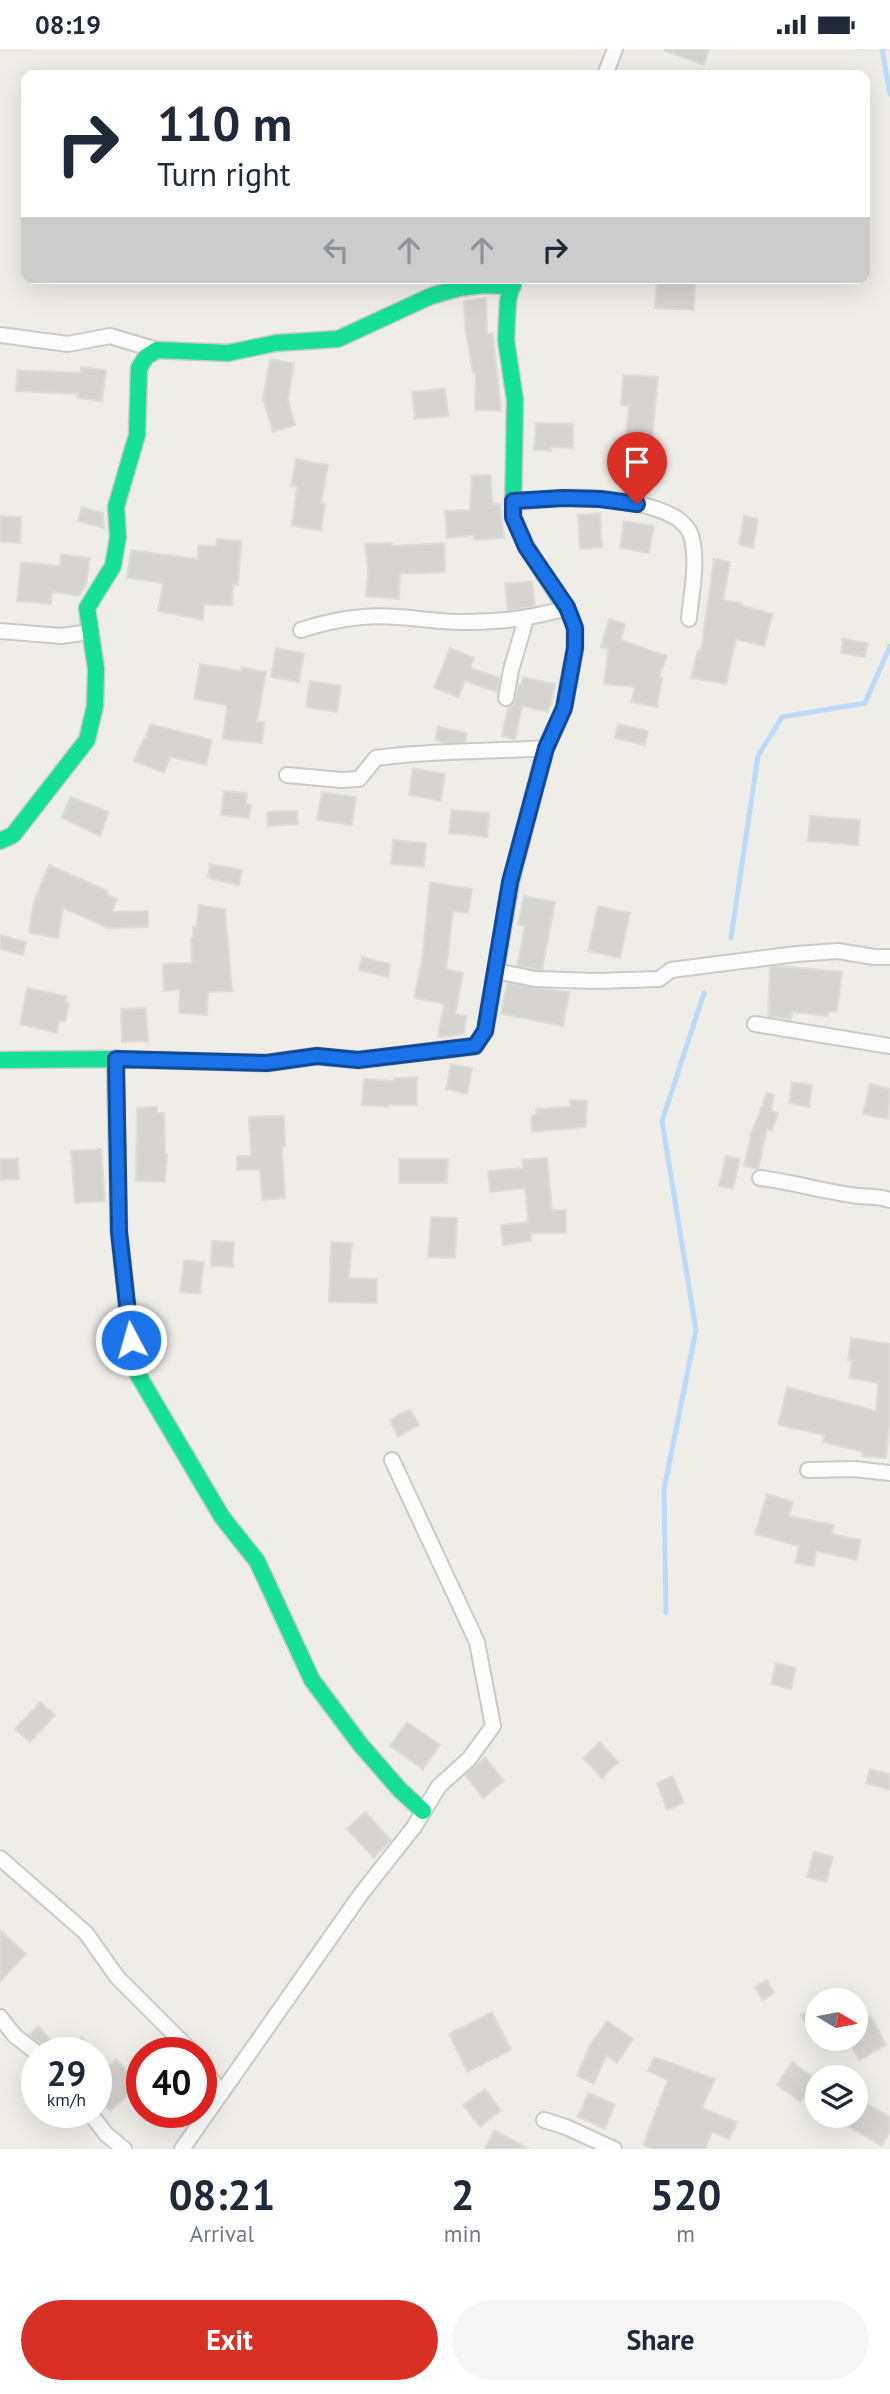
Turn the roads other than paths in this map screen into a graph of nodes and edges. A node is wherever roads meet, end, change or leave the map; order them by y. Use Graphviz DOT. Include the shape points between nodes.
graph roads {
  1 [pos="615,49"];
  2 [pos="607,70"];
  3 [pos="493,284"];
  4 [pos="512,284"];
  5 [pos="0,335"];
  6 [pos="157,350"];
  7 [pos="513,501"];
  8 [pos="567,607"];
  9 [pos="526,619"];
  10 [pos="689,619"];
  11 [pos="301,630"];
  12 [pos="0,631"];
  13 [pos="90,632"];
  14 [pos="506,698"];
  15 [pos="546,748"];
  16 [pos="287,775"];
  17 [pos="0,841"];
  18 [pos="890,957"];
  19 [pos="496,971"];
  20 [pos="755,1024"];
  21 [pos="890,1046"];
  22 [pos="116,1059"];
  23 [pos="0,1060"];
  24 [pos="760,1178"];
  25 [pos="890,1200"];
  26 [pos="392,1459"];
  27 [pos="808,1469"];
  28 [pos="890,1473"];
  29 [pos="423,1811"];
  30 [pos="0,1858"];
  31 [pos="0,2017"];
  32 [pos="177,2037"];
  33 [pos="21,2041"];
  34 [pos="217,2088"];
  35 [pos="221,2094"];
  36 [pos="544,2120"];
  37 [pos="101,2128"];
  38 [pos="124,2149"];
  39 [pos="182,2149"];
  40 [pos="614,2149"];
  1 -- 2 [label="street"];
  3 -- 6 [label="street" via="431,296 338,339 276,343 228,353"];
  4 -- 7 [label="street" via="506,340 515,400"];
  5 -- 6 [label="street" via="68,344 110,336"];
  6 -- 13 [label="street" via="139,368 137,435 116,507 118,537 113,566 87,608"];
  7 -- 8 [label="street" via="513,517 526,547"];
  7 -- 10 [label="street" via="600,499 637,504 683,521 692,537"];
  8 -- 9 [label="street"];
  8 -- 15 [label="street" via="575,628 575,648 564,708"];
  9 -- 11 [label="street" via="458,622 358,617"];
  9 -- 14 [label="street"];
  12 -- 13 [label="street" via="61,636"];
  13 -- 17 [label="street" via="95,706 86,740 13,835"];
  15 -- 16 [label="street" via="376,758 359,779"];
  15 -- 19 [label="street" via="510,882"];
  18 -- 19 [label="street" via="838,951 796,954 671,970 659,979 535,979"];
  19 -- 22 [label="street" via="485,1031 475,1046 358,1060 317,1056 267,1063"];
  20 -- 21 [label="street"];
  22 -- 23 [label="street"];
  22 -- 29 [label="street" via="119,1232 134,1367 222,1517 257,1561 312,1680 360,1744"];
  24 -- 25 [label="street"];
  26 -- 29 [label="street" via="477,1642 493,1726 469,1759 439,1786"];
  27 -- 28 [label="street"];
  29 -- 35 [label="street"];
  30 -- 32 [label="street" via="86,1933 117,1976"];
  31 -- 33 [label="street"];
  34 -- 35 [label="street"];
  35 -- 39 [label="street"];
  36 -- 40 [label="street"];
  37 -- 38 [label="street"];
}
